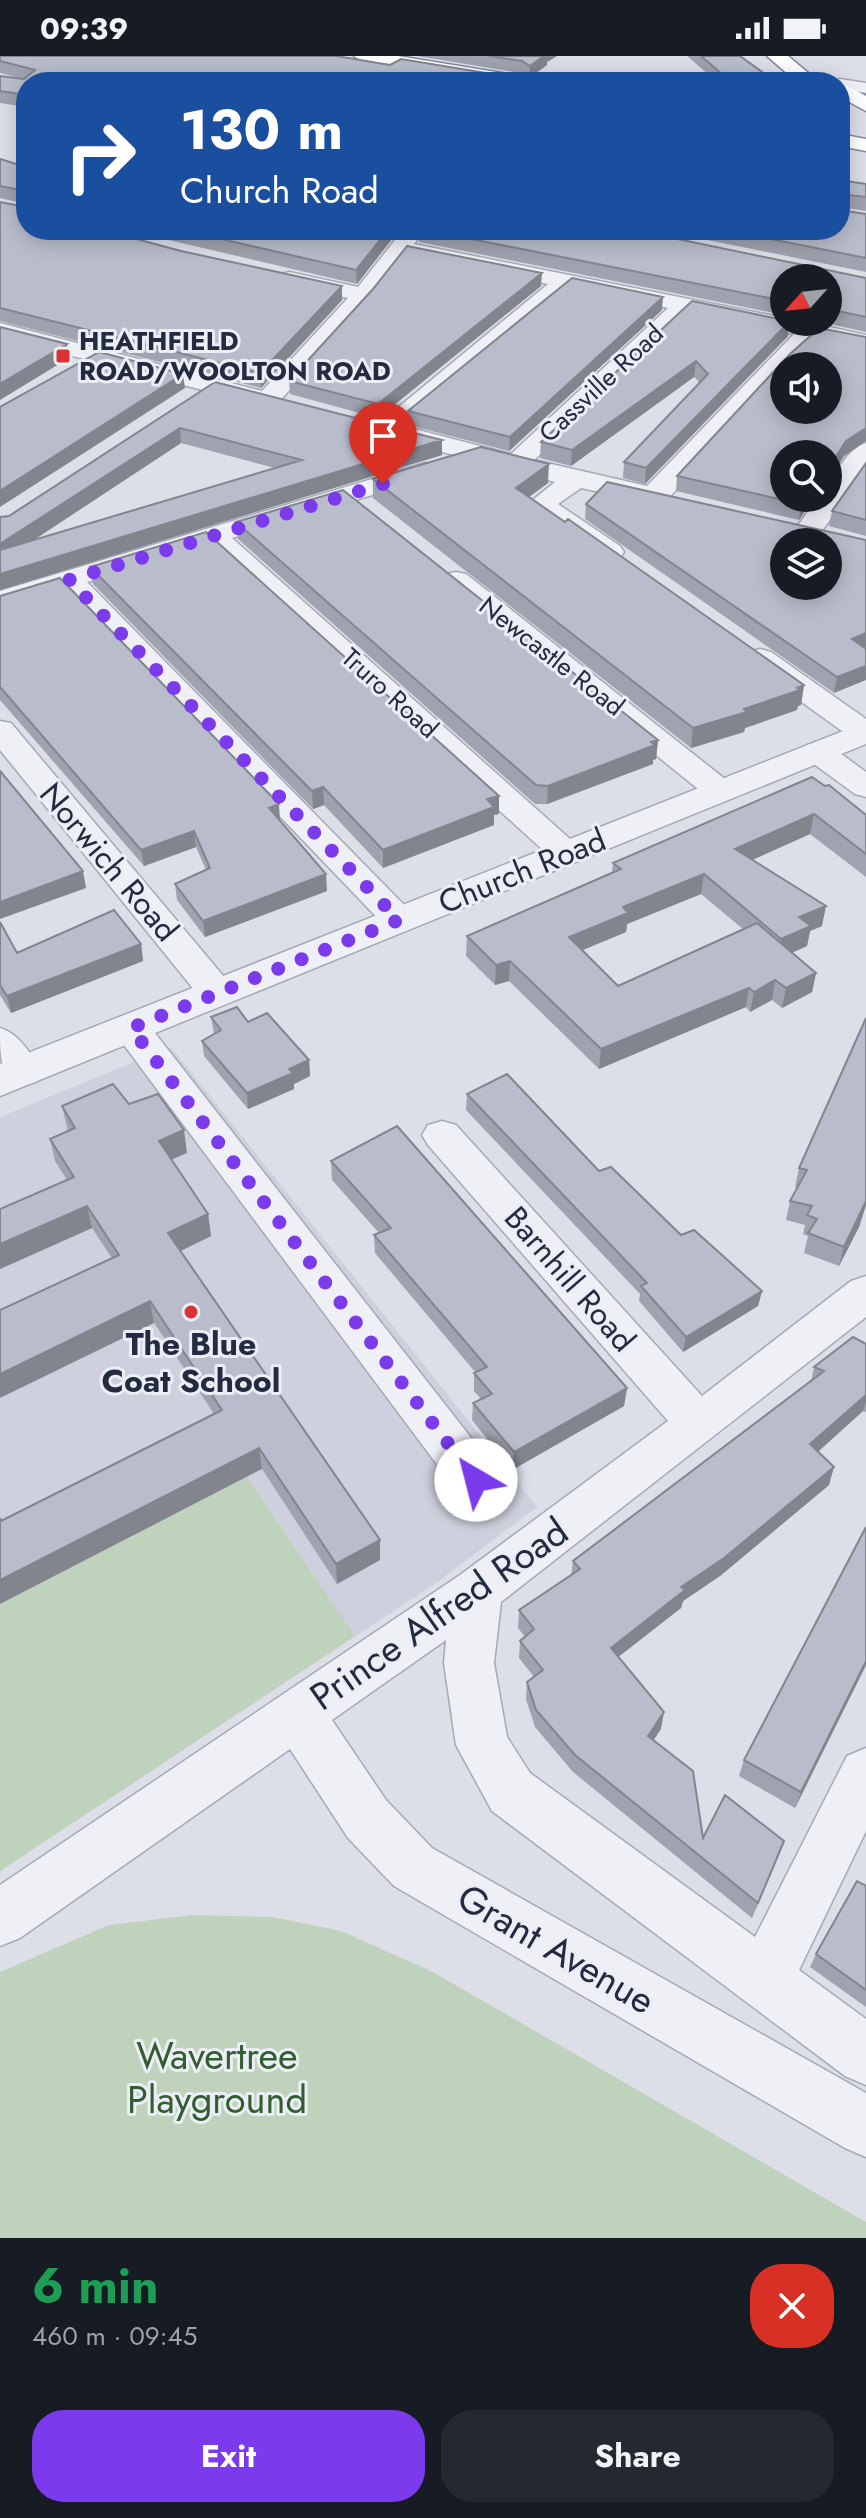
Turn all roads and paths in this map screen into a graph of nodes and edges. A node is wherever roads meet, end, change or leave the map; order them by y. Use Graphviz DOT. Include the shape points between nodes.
graph roads {
  1 [pos="363,56"];
  2 [pos="776,56"];
  3 [pos="799,56"];
  4 [pos="336,59"];
  5 [pos="413,72"];
  6 [pos="460,72"];
  7 [pos="796,72"];
  8 [pos="819,72"];
  9 [pos="405,240"];
  10 [pos="415,240"];
  11 [pos="273,276"];
  12 [pos="566,280"];
  13 [pos="363,295"];
  14 [pos="686,304"];
  15 [pos="770,321"];
  16 [pos="0,330"];
  17 [pos="805,336"];
  18 [pos="838,336"];
  19 [pos="866,342"];
  20 [pos="96,356"];
  21 [pos="68,373"];
  22 [pos="212,385"];
  23 [pos="267,400"];
  24 [pos="179,406"];
  25 [pos="297,407"];
  26 [pos="355,422"];
  27 [pos="384,429"];
  28 [pos="866,451"];
  29 [pos="482,454"];
  30 [pos="516,463"];
  31 [pos="576,479"];
  32 [pos="347,494"];
  33 [pos="653,495"];
  34 [pos="684,502"];
  35 [pos="376,517"];
  36 [pos="776,524"];
  37 [pos="792,528"];
  38 [pos="810,528"];
  39 [pos="212,535"];
  40 [pos="436,564"];
  41 [pos="638,571"];
  42 [pos="69,580"];
  43 [pos="0,600"];
  44 [pos="738,641"];
  45 [pos="0,730"];
  46 [pos="865,732"];
  47 [pos="818,752"];
  48 [pos="866,787"];
  49 [pos="719,790"];
  50 [pos="567,854"];
  51 [pos="399,920"];
  52 [pos="217,993"];
  53 [pos="131,1028"];
  54 [pos="0,1041"];
  55 [pos="11,1076"];
  56 [pos="442,1135"];
  57 [pos="856,1314"];
  58 [pos="698,1424"];
  59 [pos="476,1480"];
  60 [pos="477,1591"];
  61 [pos="297,1714"];
  62 [pos="866,1774"];
  63 [pos="0,1918"];
  64 [pos="764,1979"];
  65 [pos="866,2055"];
  66 [pos="866,2127"];
  1 -- 6 [label="highway"];
  2 -- 7 [label="highway"];
  3 -- 8 [label="highway"];
  4 -- 5 [label="highway"];
  9 -- 13 [label="street"];
  10 -- 12 [label="street"];
  11 -- 13 [label="street"];
  12 -- 14 [label="street"];
  12 -- 27 [label="street"];
  13 -- 23 [label="street"];
  14 -- 15 [label="street"];
  14 -- 30 [label="street, Cassville Road"];
  16 -- 20 [label="street"];
  17 -- 33 [label="street"];
  18 -- 19 [label="street"];
  20 -- 21 [label="street"];
  20 -- 22 [label="street"];
  22 -- 23 [label="street"];
  22 -- 24 [label="street"];
  23 -- 25 [label="street"];
  26 -- 27 [label="street"];
  27 -- 29 [label="street"];
  28 -- 38 [label="street"];
  29 -- 30 [label="street"];
  29 -- 32 [label="street"];
  30 -- 31 [label="street"];
  31 -- 33 [label="street"];
  31 -- 41 [label="street" via="541,504"];
  32 -- 35 [label="street"];
  32 -- 39 [label="street"];
  33 -- 34 [label="street"];
  36 -- 37 [label="street"];
  39 -- 42 [label="street"];
  39 -- 50 [label="street, Truro Road"];
  40 -- 49 [label="street, Newcastle Road"];
  42 -- 43 [label="street"];
  42 -- 51 [label="street"];
  44 -- 46 [label="street"];
  45 -- 52 [label="street, Norwich Road"];
  46 -- 47 [label="street, Church Road"];
  47 -- 48 [label="street"];
  47 -- 49 [label="street, Church Road"];
  49 -- 50 [label="street, Church Road"];
  50 -- 51 [label="street, Church Road"];
  51 -- 52 [label="street, Church Road"];
  52 -- 53 [label="street, Church Road"];
  53 -- 55 [label="street, Church Road"];
  53 -- 59 [label="street"];
  54 -- 55 [label="street"];
  56 -- 58 [label="street, Barnhill Road"];
  57 -- 58 [label="street, Prince Alfred Road"];
  58 -- 60 [label="street, Prince Alfred Road"];
  60 -- 61 [label="street, Prince Alfred Road"];
  60 -- 64 [label="street" via="469,1663 482,1745 511,1792"];
  61 -- 63 [label="street, Prince Alfred Road"];
  61 -- 66 [label="street, Grant Avenue" via="367,1819 413,1867"];
  62 -- 64 [label="street"];
  64 -- 65 [label="street"];
}
